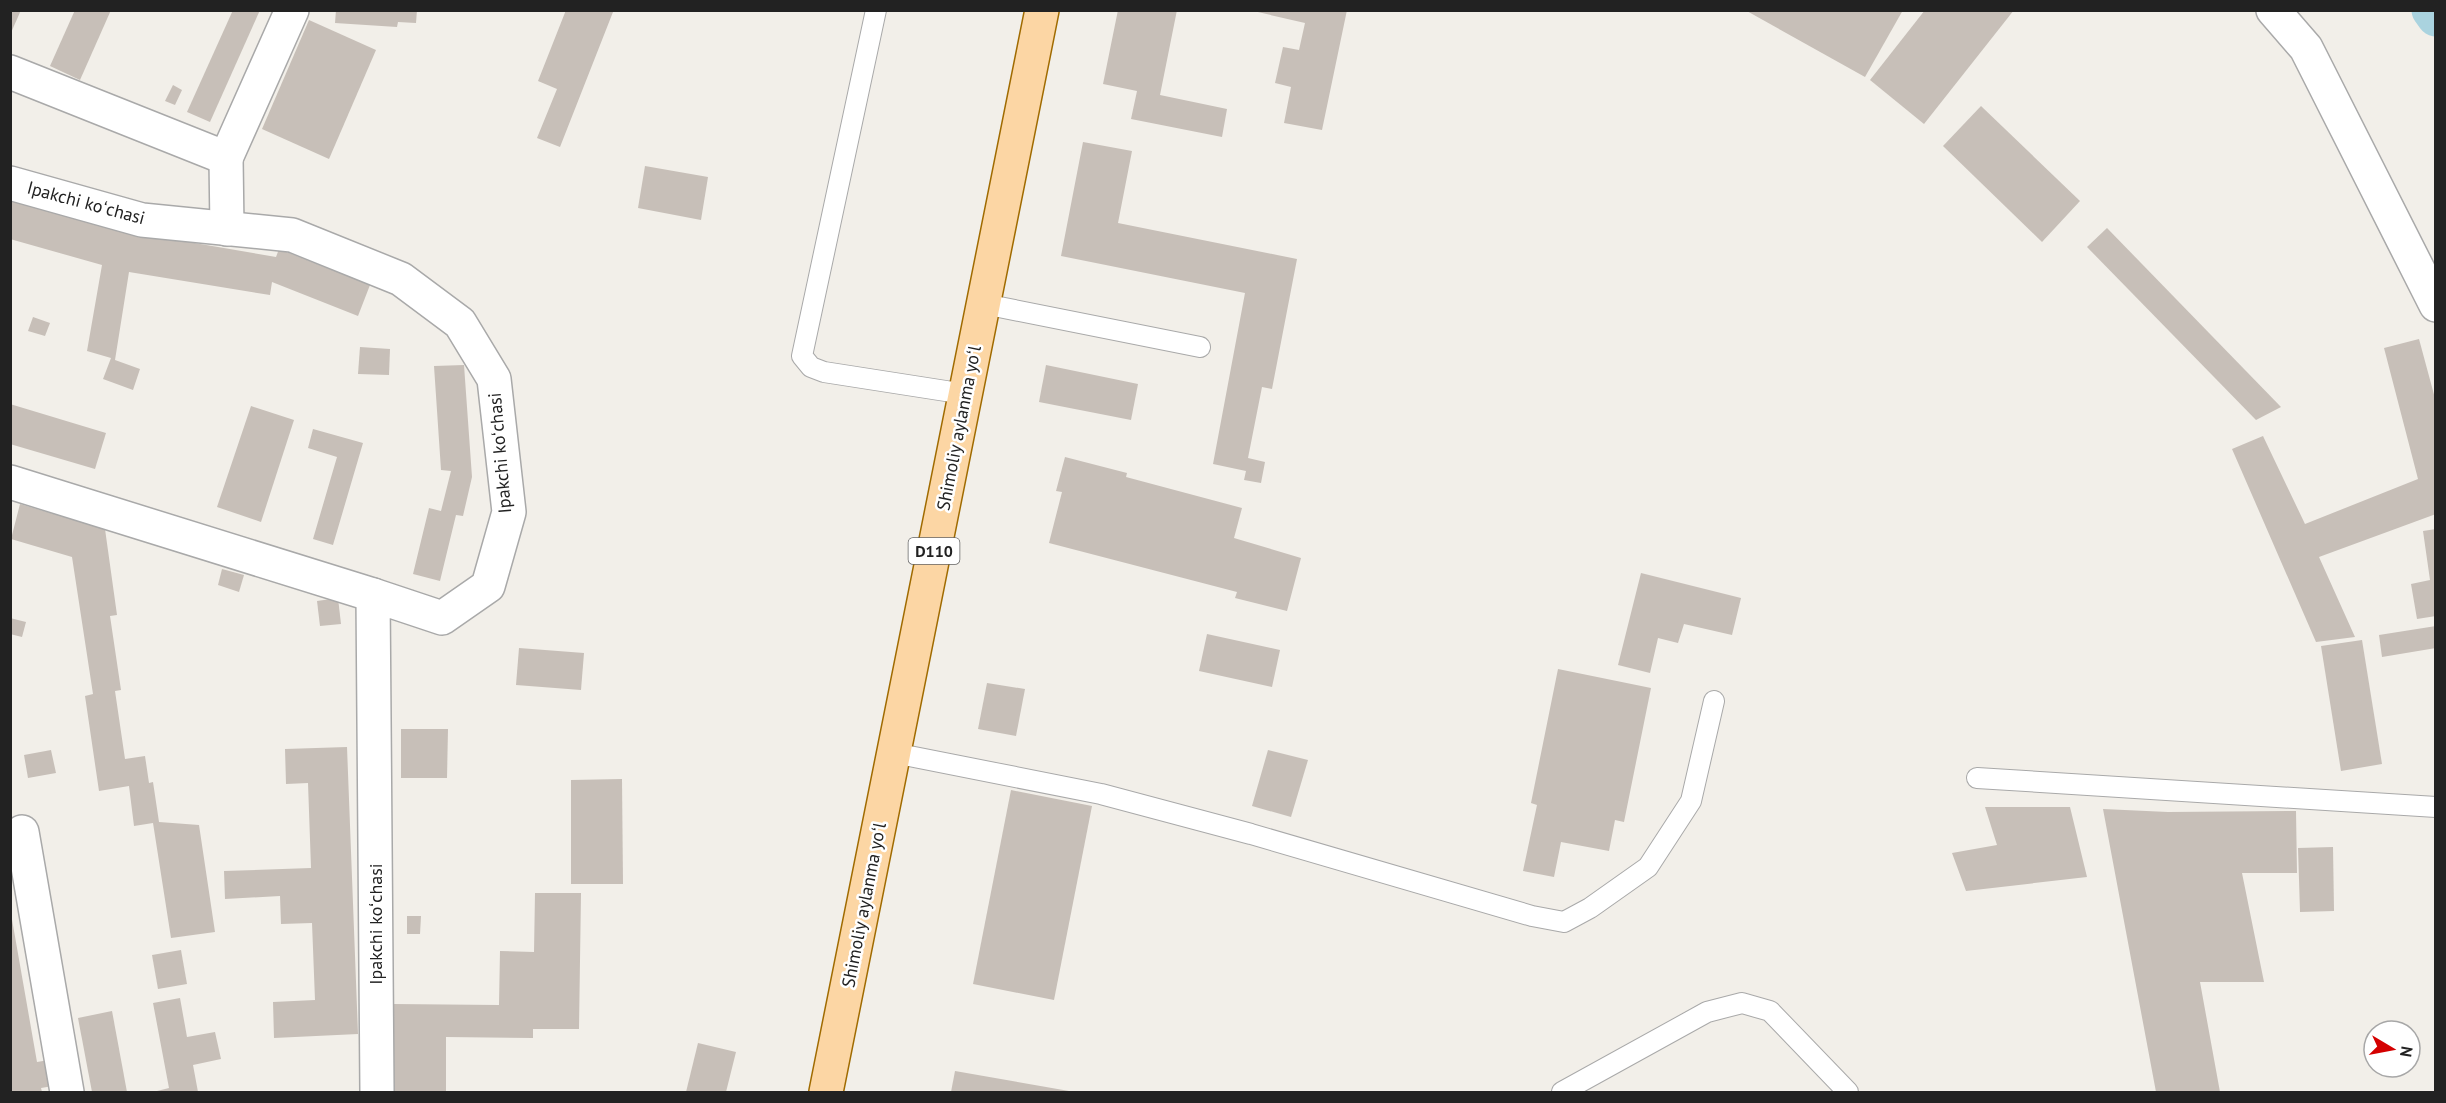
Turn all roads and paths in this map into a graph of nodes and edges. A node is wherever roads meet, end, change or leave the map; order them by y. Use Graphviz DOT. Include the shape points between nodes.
graph roads {
  1 [pos="292,10"];
  2 [pos="876,10"];
  3 [pos="1042,10"];
  4 [pos="2273,10"];
  5 [pos="10,72"];
  6 [pos="226,158"];
  7 [pos="10,183"];
  8 [pos="227,228"];
  9 [pos="984,303"];
  10 [pos="2436,306"];
  11 [pos="1200,347"];
  12 [pos="965,394"];
  13 [pos="10,482"];
  14 [pos="374,595"];
  15 [pos="1714,701"];
  16 [pos="894,753"];
  17 [pos="1977,778"];
  18 [pos="2436,807"];
  19 [pos="22,832"];
  20 [pos="67,1092"];
  21 [pos="377,1092"];
  22 [pos="826,1092"];
  23 [pos="1562,1092"];
  24 [pos="1848,1092"];
  1 -- 6 [label="street"];
  2 -- 12 [label="lane" via="802,356 811,367 824,372"];
  3 -- 9 [label="main road, Shimoliy aylanma yoʻl / D110"];
  4 -- 10 [label="street" via="2306,48"];
  5 -- 6 [label="street"];
  6 -- 8 [label="street"];
  7 -- 8 [label="street, Ipakchi koʻchasi" via="142,220"];
  8 -- 14 [label="street, Ipakchi koʻchasi" via="292,235 401,279 460,323 494,379 508,512 488,586 442,618"];
  9 -- 11 [label="lane"];
  9 -- 12 [label="main road, Shimoliy aylanma yoʻl / D110"];
  12 -- 16 [label="main road, Shimoliy aylanma yoʻl / D110"];
  13 -- 14 [label="street"];
  14 -- 21 [label="street, Ipakchi koʻchasi"];
  15 -- 16 [label="lane" via="1691,801 1654,857 1590,908 1564,922 1101,795"];
  16 -- 22 [label="main road, Shimoliy aylanma yoʻl / D110"];
  17 -- 18 [label="lane"];
  19 -- 20 [label="street"];
  23 -- 24 [label="lane" via="1707,1012 1742,1003 1770,1011"];
}
